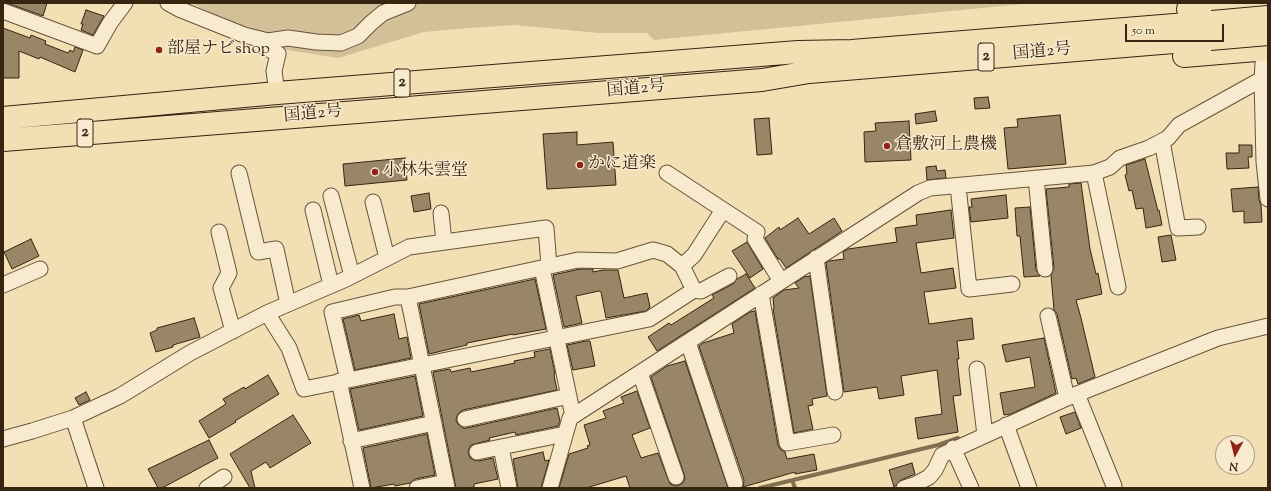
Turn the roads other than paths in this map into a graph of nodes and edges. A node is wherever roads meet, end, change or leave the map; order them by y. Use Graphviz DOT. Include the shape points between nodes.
graph roads {
  1 [pos="125,3"];
  2 [pos="168,3"];
  3 [pos="408,3"];
  4 [pos="1268,3"];
  5 [pos="10,9"];
  6 [pos="1268,17"];
  7 [pos="1211,30"];
  8 [pos="259,39"];
  9 [pos="1267,44"];
  10 [pos="798,52"];
  11 [pos="1262,79"];
  12 [pos="762,80"];
  13 [pos="277,93"];
  14 [pos="4,117"];
  15 [pos="167,126"];
  16 [pos="3,140"];
  17 [pos="1162,141"];
  18 [pos="3,150"];
  19 [pos="240,173"];
  20 [pos="668,173"];
  21 [pos="1094,173"];
  22 [pos="1036,178"];
  23 [pos="958,186"];
  24 [pos="331,196"];
  25 [pos="1268,199"];
  26 [pos="373,202"];
  27 [pos="313,210"];
  28 [pos="723,210"];
  29 [pos="441,213"];
  30 [pos="1198,227"];
  31 [pos="219,232"];
  32 [pos="444,242"];
  33 [pos="387,258"];
  34 [pos="816,258"];
  35 [pos="682,266"];
  36 [pos="546,267"];
  37 [pos="1045,268"];
  38 [pos="40,269"];
  39 [pos="352,276"];
  40 [pos="729,276"];
  41 [pos="781,281"];
  42 [pos="1012,284"];
  43 [pos="3,285"];
  44 [pos="331,285"];
  45 [pos="1118,287"];
  46 [pos="694,290"];
  47 [pos="761,294"];
  48 [pos="408,297"];
  49 [pos="288,304"];
  50 [pos="267,313"];
  51 [pos="1048,316"];
  52 [pos="1268,326"];
  53 [pos="233,331"];
  54 [pos="557,338"];
  55 [pos="688,342"];
  56 [pos="422,364"];
  57 [pos="977,369"];
  58 [pos="640,373"];
  59 [pos="343,381"];
  60 [pos="835,392"];
  61 [pos="569,396"];
  62 [pos="1072,396"];
  63 [pos="573,416"];
  64 [pos="73,418"];
  65 [pos="465,420"];
  66 [pos="434,423"];
  67 [pos="1006,425"];
  68 [pos="565,434"];
  69 [pos="833,435"];
  70 [pos="985,435"];
  71 [pos="3,439"];
  72 [pos="352,441"];
  73 [pos="501,447"];
  74 [pos="953,448"];
  75 [pos="477,452"];
  76 [pos="224,477"];
  77 [pos="676,477"];
  78 [pos="933,481"];
  79 [pos="736,483"];
  80 [pos="447,485"];
  81 [pos="1114,486"];
  82 [pos="96,488"];
  83 [pos="207,488"];
  84 [pos="362,488"];
  85 [pos="417,488"];
  86 [pos="509,488"];
  87 [pos="550,488"];
  88 [pos="904,488"];
  89 [pos="972,488"];
  90 [pos="1028,488"];
  1 -- 5 [label="street" via="110,22 98,46"];
  2 -- 8 [label="street" via="244,36"];
  3 -- 8 [label="street" via="383,13 358,36 341,43 288,38 268,41"];
  4 -- 10 [label="highway" via="848,38"];
  6 -- 7 [label="highway, 国道2号 / 2, bridge"];
  7 -- 9 [label="highway, 国道2号 / 2, bridge"];
  7 -- 10 [label="highway, 国道2号 / 2"];
  7 -- 12 [label="highway, 国道2号 / 2" via="809,72"];
  8 -- 13 [label="street" via="261,45 278,54 274,71"];
  9 -- 11 [label="street"];
  9 -- 12 [label="highway" via="991,71 816,82"];
  10 -- 13 [label="highway, 国道2号 / 2"];
  11 -- 17 [label="street" via="1179,125"];
  11 -- 25 [label="street" via="1264,162"];
  12 -- 15 [label="highway, 国道2号 / 2"];
  13 -- 14 [label="highway, 国道2号 / 2"];
  15 -- 16 [label="highway, 国道2号 / 2"];
  15 -- 18 [label="highway"];
  17 -- 21 [label="street" via="1138,153 1120,158 1110,167"];
  17 -- 30 [label="street" via="1178,228"];
  19 -- 49 [label="street" via="258,252 276,249"];
  20 -- 28 [label="street"];
  21 -- 22 [label="street"];
  21 -- 45 [label="street"];
  22 -- 23 [label="street"];
  22 -- 37 [label="street"];
  23 -- 34 [label="street" via="930,188 918,192"];
  23 -- 42 [label="street" via="969,289"];
  24 -- 39 [label="street"];
  26 -- 33 [label="street"];
  27 -- 44 [label="street"];
  28 -- 35 [label="street" via="694,255"];
  28 -- 41 [label="street" via="757,232 755,239"];
  29 -- 32 [label="street"];
  31 -- 53 [label="street" via="229,274 221,288"];
  32 -- 33 [label="street" via="409,247"];
  32 -- 36 [label="street" via="546,228"];
  33 -- 39 [label="street"];
  34 -- 41 [label="street"];
  34 -- 60 [label="street"];
  35 -- 36 [label="street" via="667,254 653,250 617,261 578,260"];
  35 -- 46 [label="street"];
  36 -- 48 [label="street"];
  36 -- 54 [label="street"];
  38 -- 43 [label="street"];
  39 -- 44 [label="street"];
  40 -- 46 [label="street" via="701,291"];
  41 -- 47 [label="street"];
  44 -- 49 [label="street"];
  46 -- 54 [label="street" via="649,319"];
  47 -- 55 [label="street"];
  47 -- 69 [label="street" via="787,443"];
  48 -- 56 [label="street"];
  48 -- 59 [label="street" via="395,297 332,312"];
  49 -- 50 [label="street"];
  50 -- 53 [label="street"];
  50 -- 59 [label="street" via="289,348 304,389"];
  51 -- 62 [label="street"];
  52 -- 62 [label="street" via="1218,338"];
  53 -- 64 [label="street" via="190,353 120,396"];
  54 -- 56 [label="street"];
  54 -- 61 [label="street"];
  55 -- 58 [label="street"];
  55 -- 79 [label="street"];
  56 -- 59 [label="street"];
  56 -- 66 [label="street"];
  57 -- 70 [label="street"];
  58 -- 63 [label="street"];
  58 -- 77 [label="street"];
  59 -- 72 [label="street"];
  61 -- 63 [label="street"];
  61 -- 65 [label="street"];
  62 -- 67 [label="street"];
  62 -- 81 [label="street"];
  63 -- 68 [label="street"];
  64 -- 71 [label="street"];
  64 -- 82 [label="street"];
  66 -- 72 [label="street"];
  66 -- 80 [label="street"];
  67 -- 70 [label="street"];
  67 -- 90 [label="street"];
  68 -- 73 [label="street"];
  68 -- 87 [label="street"];
  70 -- 74 [label="street"];
  72 -- 84 [label="street"];
  73 -- 75 [label="street"];
  73 -- 86 [label="street"];
  74 -- 78 [label="street" via="942,455"];
  74 -- 89 [label="street"];
  76 -- 83 [label="street"];
  78 -- 88 [label="street" via="929,477"];
  80 -- 85 [label="street"];
}
